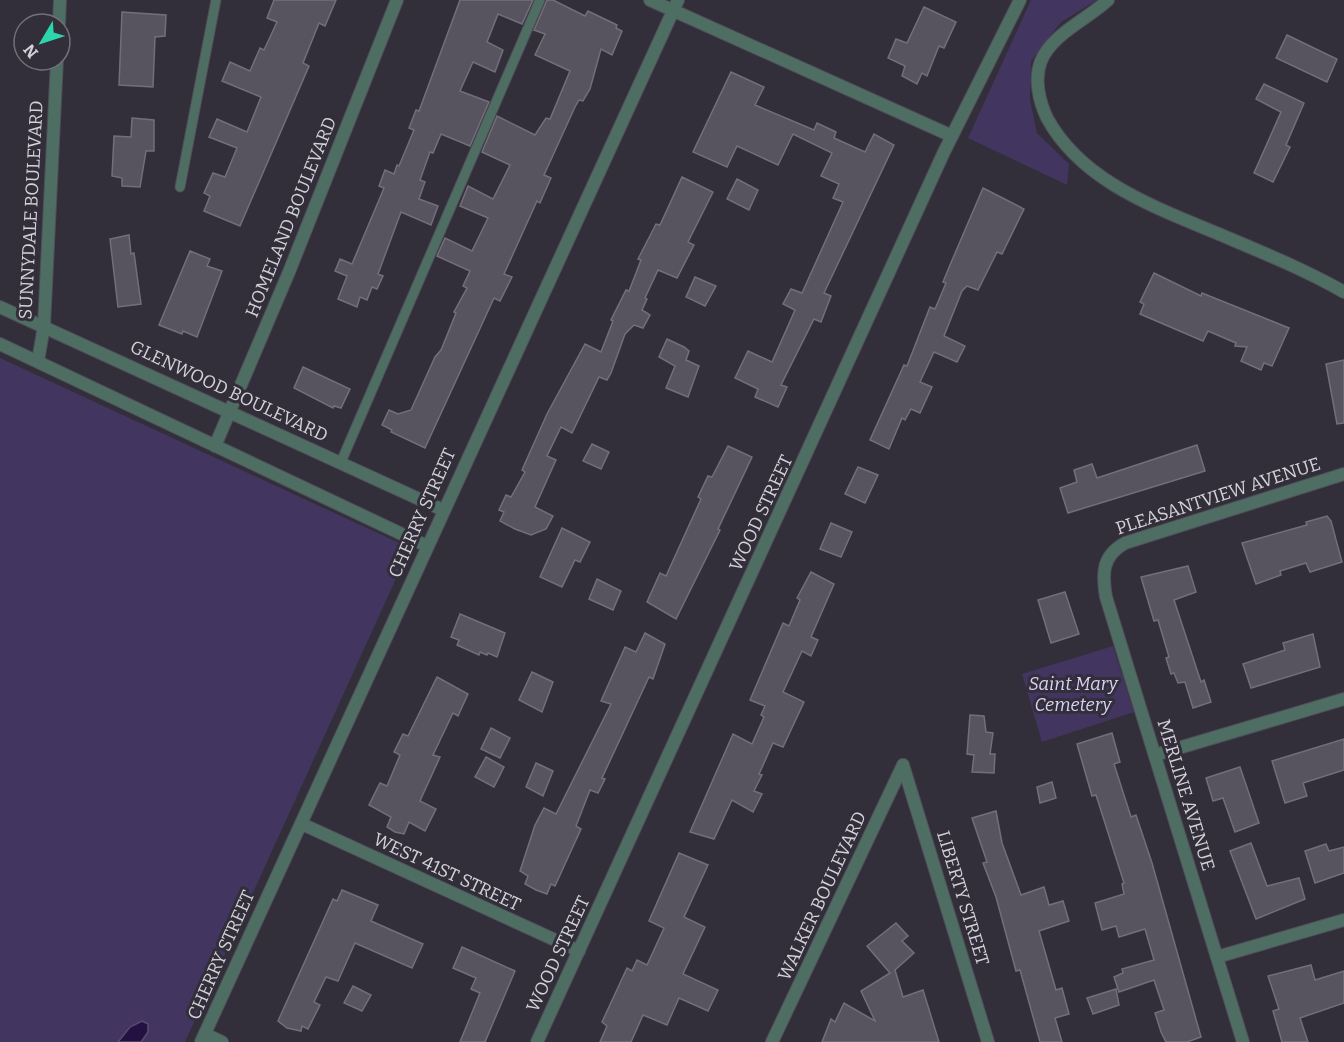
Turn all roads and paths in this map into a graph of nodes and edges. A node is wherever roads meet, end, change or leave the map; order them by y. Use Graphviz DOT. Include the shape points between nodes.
graph roads {
  1 [pos="216,0"];
  2 [pos="398,0"];
  3 [pos="540,0"];
  4 [pos="650,0"];
  5 [pos="1020,0"];
  6 [pos="1108,0"];
  7 [pos="675,6"];
  8 [pos="56,72"];
  9 [pos="952,136"];
  10 [pos="180,187"];
  11 [pos="1344,292"];
  12 [pos="0,307"];
  13 [pos="44,327"];
  14 [pos="0,344"];
  15 [pos="38,361"];
  16 [pos="230,411"];
  17 [pos="215,446"];
  18 [pos="341,462"];
  19 [pos="1344,474"];
  20 [pos="443,510"];
  21 [pos="428,546"];
  22 [pos="1106,558"];
  23 [pos="1344,699"];
  24 [pos="1155,755"];
  25 [pos="903,765"];
  26 [pos="302,824"];
  27 [pos="1344,920"];
  28 [pos="579,951"];
  29 [pos="1217,957"];
  30 [pos="203,1038"];
  31 [pos="222,1042"];
  32 [pos="537,1042"];
  33 [pos="772,1042"];
  34 [pos="988,1042"];
  35 [pos="1244,1042"];
  1 -- 10 [label="lane"];
  2 -- 16 [label="street, HOMELAND BOULEVARD"];
  3 -- 18 [label="lane"];
  4 -- 7 [label="street"];
  5 -- 9 [label="street, WOOD STREET"];
  6 -- 11 [label="street" via="1062,37 1042,60 1038,91 1042,108 1068,150 1135,198"];
  7 -- 9 [label="street"];
  7 -- 20 [label="street, CHERRY STREET"];
  8 -- 13 [label="street, SUNNYDALE BOULEVARD"];
  9 -- 28 [label="street, WOOD STREET"];
  12 -- 13 [label="street, GLENWOOD BOULEVARD"];
  13 -- 15 [label="street, SUNNYDALE BOULEVARD"];
  13 -- 16 [label="street, GLENWOOD BOULEVARD"];
  14 -- 15 [label="street"];
  15 -- 17 [label="street"];
  16 -- 17 [label="street, HOMELAND BOULEVARD"];
  16 -- 18 [label="street, GLENWOOD BOULEVARD"];
  17 -- 21 [label="street"];
  18 -- 20 [label="street, GLENWOOD BOULEVARD"];
  19 -- 22 [label="street, PLEASANTVIEW AVENUE" via="1125,543"];
  20 -- 21 [label="street, CHERRY STREET"];
  21 -- 26 [label="street, CHERRY STREET"];
  22 -- 24 [label="street, MERLINE AVENUE" via="1106,597"];
  23 -- 24 [label="street"];
  24 -- 29 [label="street, MERLINE AVENUE"];
  25 -- 33 [label="street, WALKER BOULEVARD"];
  25 -- 34 [label="street, LIBERTY STREET"];
  26 -- 28 [label="street, WEST 41ST STREET"];
  26 -- 30 [label="street, CHERRY STREET"];
  27 -- 29 [label="street"];
  28 -- 32 [label="street, WOOD STREET"];
  29 -- 35 [label="street, MERLINE AVENUE"];
  30 -- 31 [label="street"];
}
